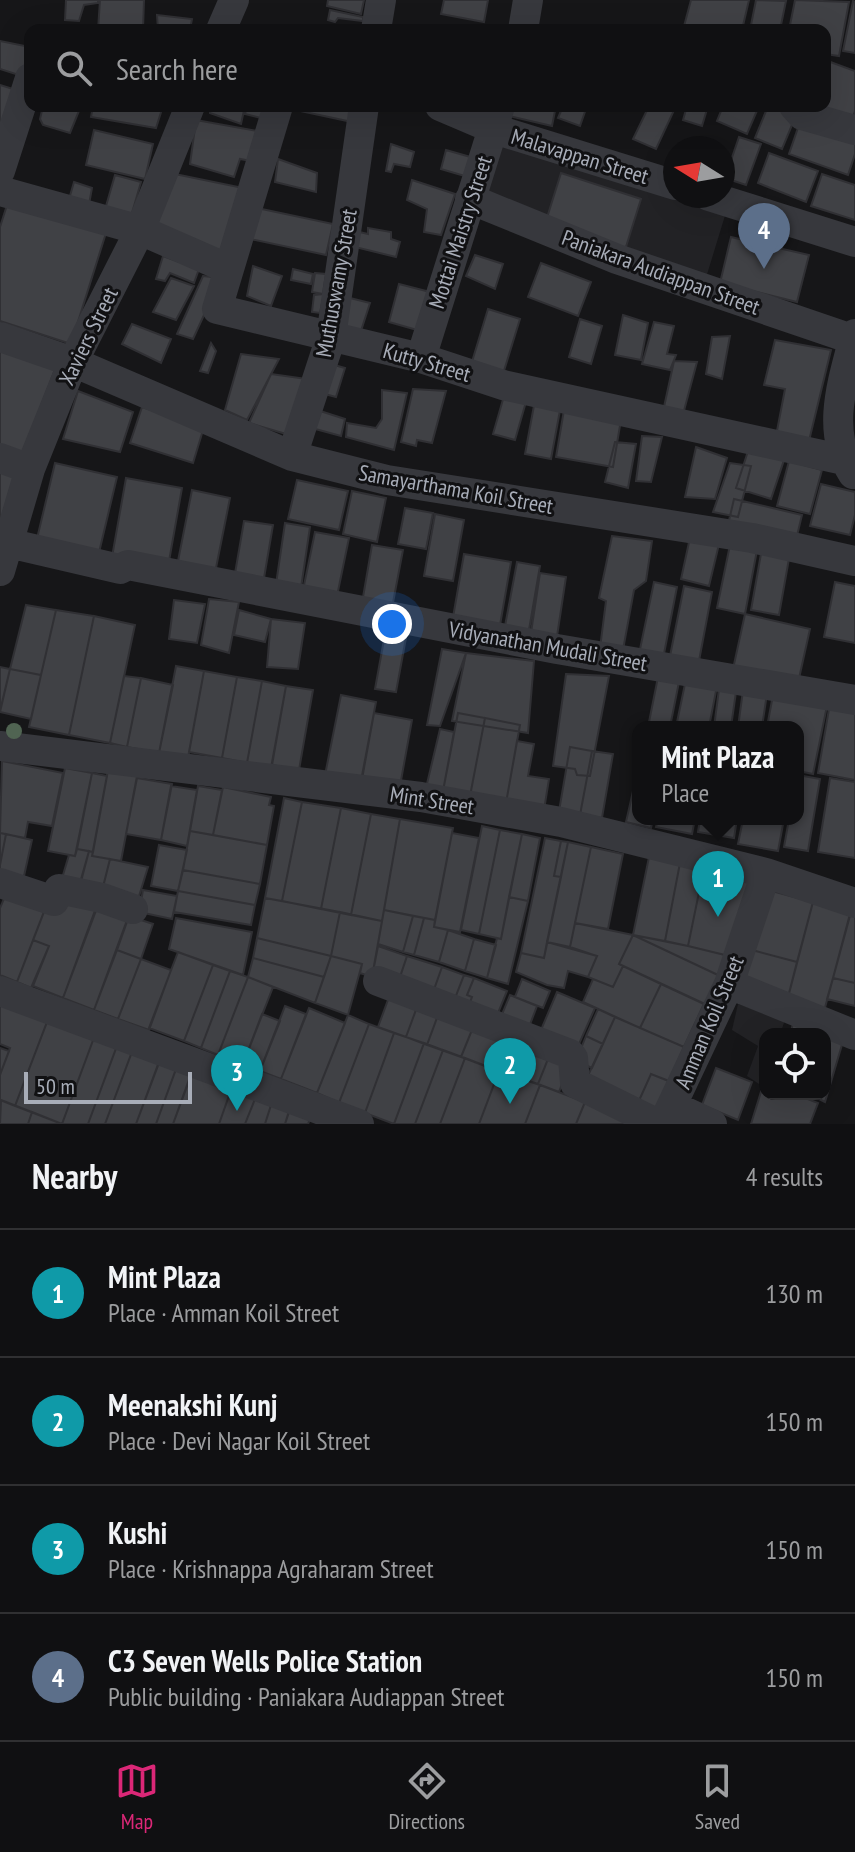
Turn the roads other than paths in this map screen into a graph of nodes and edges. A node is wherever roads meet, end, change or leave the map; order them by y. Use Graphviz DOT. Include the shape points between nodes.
graph roads {
  1 [pos="234,0"];
  2 [pos="381,0"];
  3 [pos="224,24"];
  4 [pos="377,24"];
  5 [pos="24,97"];
  6 [pos="188,112"];
  7 [pos="276,112"];
  8 [pos="363,112"];
  9 [pos="471,112"];
  10 [pos="799,112"];
  11 [pos="497,117"];
  12 [pos="855,130"];
  13 [pos="0,171"];
  14 [pos="663,180"];
  15 [pos="0,191"];
  16 [pos="470,199"];
  17 [pos="735,204"];
  18 [pos="140,230"];
  19 [pos="855,242"];
  20 [pos="229,269"];
  21 [pos="0,337"];
  22 [pos="331,337"];
  23 [pos="855,338"];
  24 [pos="421,358"];
  25 [pos="73,362"];
  26 [pos="292,456"];
  27 [pos="0,458"];
  28 [pos="849,468"];
  29 [pos="30,469"];
  30 [pos="4,557"];
  31 [pos="855,561"];
  32 [pos="855,700"];
  33 [pos="0,746"];
  34 [pos="766,873"];
  35 [pos="0,883"];
  36 [pos="855,903"];
  37 [pos="133,909"];
  38 [pos="378,981"];
  39 [pos="729,984"];
  40 [pos="0,991"];
  41 [pos="855,1035"];
  42 [pos="665,1118"];
  43 [pos="359,1124"];
  44 [pos="712,1124"];
  1 -- 3 [label="street"];
  2 -- 4 [label="street"];
  5 -- 13 [label="street"];
  6 -- 18 [label="street, Xaviers Street"];
  7 -- 20 [label="street, Kutty Street"];
  8 -- 22 [label="street, Muthuswamy Street"];
  9 -- 11 [label="street, Malavappan Street"];
  10 -- 12 [label="street"];
  11 -- 14 [label="street, Malavappan Street"];
  11 -- 16 [label="street, Mottai Maistry Street"];
  15 -- 18 [label="street"];
  16 -- 23 [label="street, Paniakara Audiappan Street" via="617,259"];
  16 -- 24 [label="street, Mottai Maistry Street"];
  17 -- 19 [label="street"];
  18 -- 20 [label="street"];
  18 -- 25 [label="street, Xaviers Street"];
  20 -- 22 [label="street, Kutty Street" via="217,309"];
  21 -- 25 [label="street, Samayarthama Koil Street"];
  22 -- 24 [label="street, Kutty Street"];
  22 -- 26 [label="street, Muthuswamy Street"];
  23 -- 28 [label="street" via="837,431"];
  24 -- 28 [label="street, Kutty Street" via="503,385"];
  25 -- 26 [label="street, Samayarthama Koil Street"];
  25 -- 29 [label="street, Xaviers Street"];
  26 -- 31 [label="street, Samayarthama Koil Street" via="387,480 752,538"];
  27 -- 29 [label="street"];
  29 -- 30 [label="street, Xaviers Street"];
  30 -- 32 [label="street, Vidyanathan Mudali Street" via="120,569 128,565 557,649"];
  33 -- 34 [label="street, Mint Street" via="421,797 561,822"];
  34 -- 36 [label="street, Mint Street"];
  34 -- 39 [label="street, Amman Koil Street"];
  35 -- 37 [label="street" via="54,901 59,889"];
  38 -- 42 [label="street" via="570,1054 575,1083"];
  39 -- 41 [label="street"];
  39 -- 42 [label="street, Amman Koil Street"];
  40 -- 43 [label="street"];
  42 -- 44 [label="street"];
}
